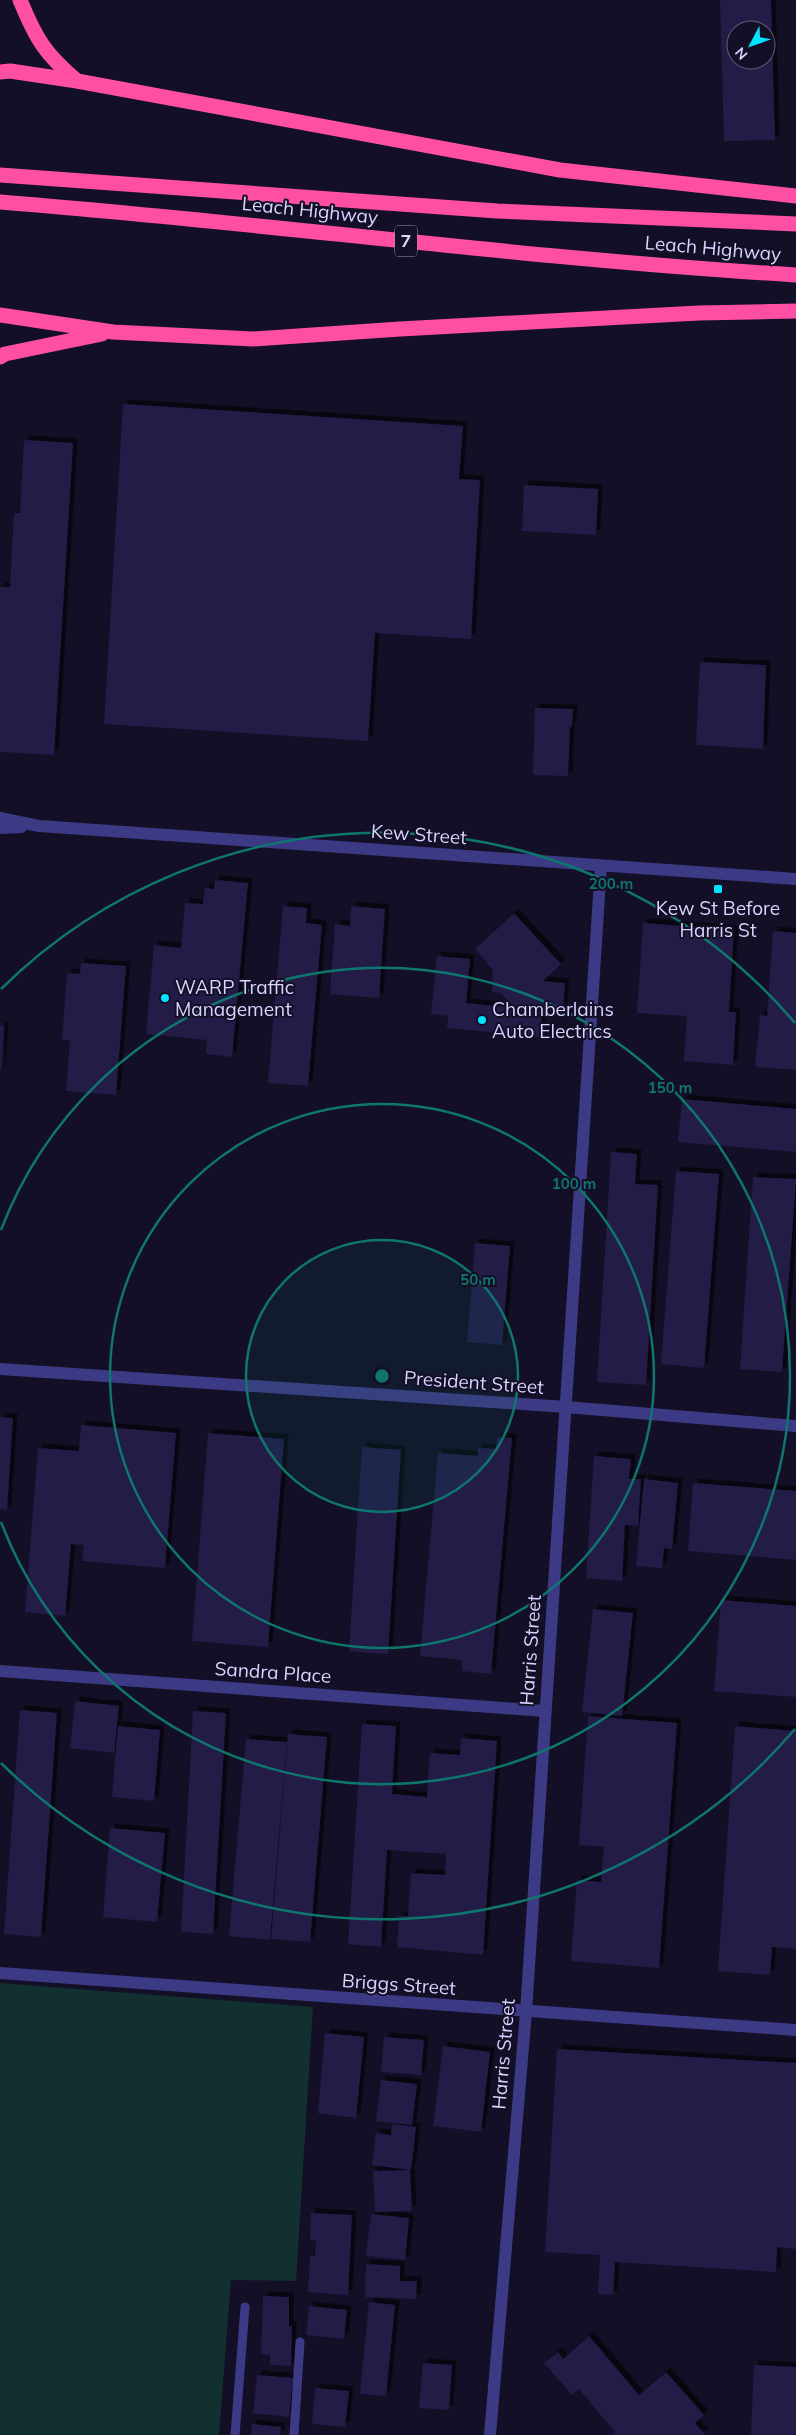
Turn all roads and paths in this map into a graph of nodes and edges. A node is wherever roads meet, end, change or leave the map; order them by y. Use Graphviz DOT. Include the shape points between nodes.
graph roads {
  1 [pos="20,0"];
  2 [pos="0,72"];
  3 [pos="77,80"];
  4 [pos="0,175"];
  5 [pos="796,196"];
  6 [pos="0,202"];
  7 [pos="796,224"];
  8 [pos="796,275"];
  9 [pos="796,311"];
  10 [pos="0,315"];
  11 [pos="113,332"];
  12 [pos="0,357"];
  13 [pos="0,818"];
  14 [pos="39,826"];
  15 [pos="0,828"];
  16 [pos="600,866"];
  17 [pos="796,879"];
  18 [pos="0,1369"];
  19 [pos="566,1407"];
  20 [pos="796,1426"];
  21 [pos="0,1671"];
  22 [pos="544,1711"];
  23 [pos="0,1973"];
  24 [pos="526,2012"];
  25 [pos="796,2030"];
  26 [pos="245,2308"];
  27 [pos="300,2342"];
  28 [pos="235,2435"];
  29 [pos="294,2435"];
  30 [pos="490,2435"];
  1 -- 3 [label="highway" via="41,45 53,61"];
  2 -- 3 [label="highway"];
  3 -- 5 [label="highway" via="560,170"];
  4 -- 7 [label="highway, Leach Highway / 7" via="497,210"];
  6 -- 8 [label="highway, Leach Highway / 7" via="160,214 452,246"];
  9 -- 11 [label="highway" via="400,328 253,339"];
  10 -- 11 [label="highway"];
  11 -- 12 [label="highway"];
  13 -- 14 [label="street, Kew Street"];
  14 -- 15 [label="street, Kew Street"];
  14 -- 16 [label="street, Kew Street"];
  16 -- 17 [label="street, Kew Street"];
  16 -- 19 [label="street, Harris Street"];
  18 -- 19 [label="street, President Street"];
  19 -- 20 [label="street, President Street"];
  19 -- 22 [label="street, Harris Street"];
  21 -- 22 [label="street, Sandra Place"];
  22 -- 24 [label="street, Harris Street"];
  23 -- 24 [label="street, Briggs Street"];
  24 -- 25 [label="street, Briggs Street"];
  24 -- 30 [label="street, Harris Street"];
  26 -- 28 [label="lane"];
  27 -- 29 [label="lane"];
}
